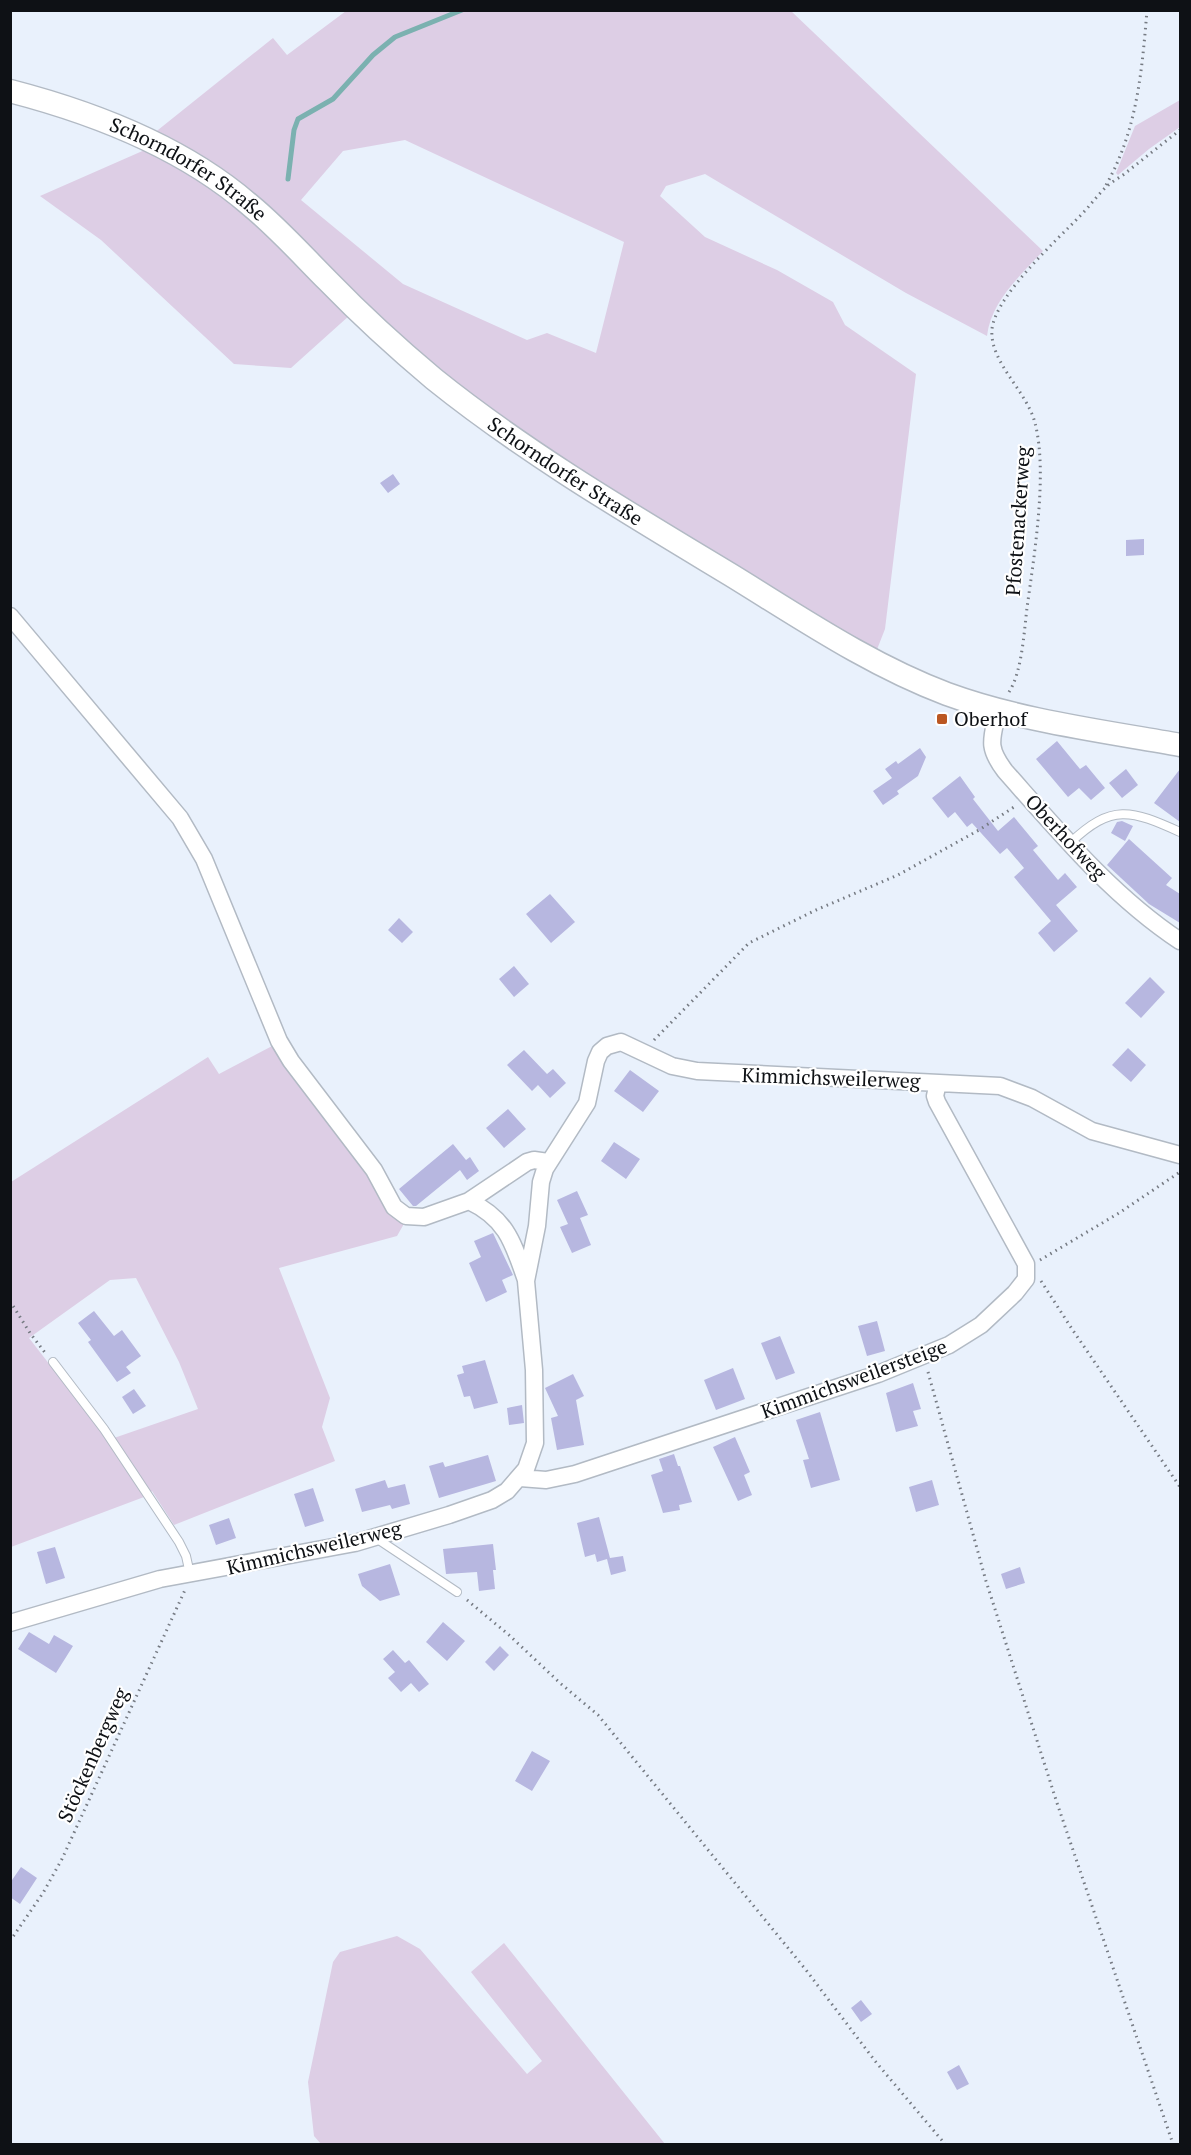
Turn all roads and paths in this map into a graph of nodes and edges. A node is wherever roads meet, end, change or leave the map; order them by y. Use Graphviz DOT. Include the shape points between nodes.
graph roads {
  1 [pos="1146,10"];
  2 [pos="10,91"];
  3 [pos="1180,130"];
  4 [pos="1105,188"];
  5 [pos="10,616"];
  6 [pos="998,710"];
  7 [pos="1180,745"];
  8 [pos="1027,796"];
  9 [pos="1180,832"];
  10 [pos="1070,843"];
  11 [pos="1180,942"];
  12 [pos="642,1052"];
  13 [pos="938,1083"];
  14 [pos="1180,1155"];
  15 [pos="548,1162"];
  16 [pos="1180,1172"];
  17 [pos="469,1202"];
  18 [pos="1027,1269"];
  19 [pos="526,1281"];
  20 [pos="10,1301"];
  21 [pos="926,1356"];
  22 [pos="53,1362"];
  23 [pos="520,1478"];
  24 [pos="1180,1487"];
  25 [pos="376,1538"];
  26 [pos="190,1574"];
  27 [pos="457,1592"];
  28 [pos="10,1623"];
  29 [pos="10,1941"];
  30 [pos="945,2145"];
  31 [pos="1173,2145"];
  1 -- 4 [label="path" via="1133,118 1122,154"];
  2 -- 6 [label="main road, Schorndorfer Straße" via="108,123 202,170 251,205 379,332 529,448 872,660 937,690"];
  3 -- 4 [label="path, Pfostenackerweg"];
  4 -- 6 [label="path, Pfostenackerweg" via="1016,284 994,321 992,337 997,352 1024,396 1035,423 1040,471 1036,540 1022,648 1012,687"];
  5 -- 17 [label="street" via="180,818 204,859 279,1041 374,1170 394,1207 406,1216 424,1217"];
  6 -- 7 [label="main road, Schorndorfer Straße"];
  6 -- 8 [label="street, Oberhofweg" via="991,741 993,753"];
  8 -- 10 [label="street, Oberhofweg"];
  8 -- 12 [label="path" via="979,830 898,875 750,943"];
  9 -- 10 [label="lane" via="1142,816 1117,814 1094,823"];
  10 -- 11 [label="street, Oberhofweg" via="1132,906"];
  12 -- 13 [label="street, Kimmichsweilerweg" via="672,1066 697,1071"];
  12 -- 15 [label="street, Kimmichsweilerweg" via="621,1042 603,1048 596,1061 587,1103"];
  13 -- 14 [label="street, Kimmichsweilerweg" via="1008,1088 1092,1131"];
  13 -- 18 [label="street" via="937,1102"];
  15 -- 17 [label="street" via="530,1160"];
  15 -- 19 [label="street, Kimmichsweilerweg" via="542,1175"];
  16 -- 18 [label="path"];
  17 -- 19 [label="street, Kimmichsweilerweg" via="487,1211 506,1230"];
  18 -- 21 [label="street, Kimmichsweilersteige" via="1023,1283 989,1318 957,1341"];
  18 -- 24 [label="path" via="1041,1281"];
  19 -- 23 [label="street, Kimmichsweilerweg" via="536,1425 530,1460"];
  20 -- 22 [label="path"];
  21 -- 23 [label="street, Kimmichsweilersteige" via="787,1406 575,1474 546,1480"];
  21 -- 31 [label="path" via="986,1581"];
  22 -- 26 [label="lane" via="110,1437 179,1542"];
  23 -- 25 [label="street, Kimmichsweilerweg" via="492,1500"];
  25 -- 26 [label="street, Kimmichsweilerweg"];
  25 -- 27 [label="lane"];
  26 -- 28 [label="street, Kimmichsweilerweg" via="134,1586"];
  26 -- 29 [label="path, Stöckenbergweg" via="62,1859"];
  27 -- 30 [label="path" via="602,1720"];
}
